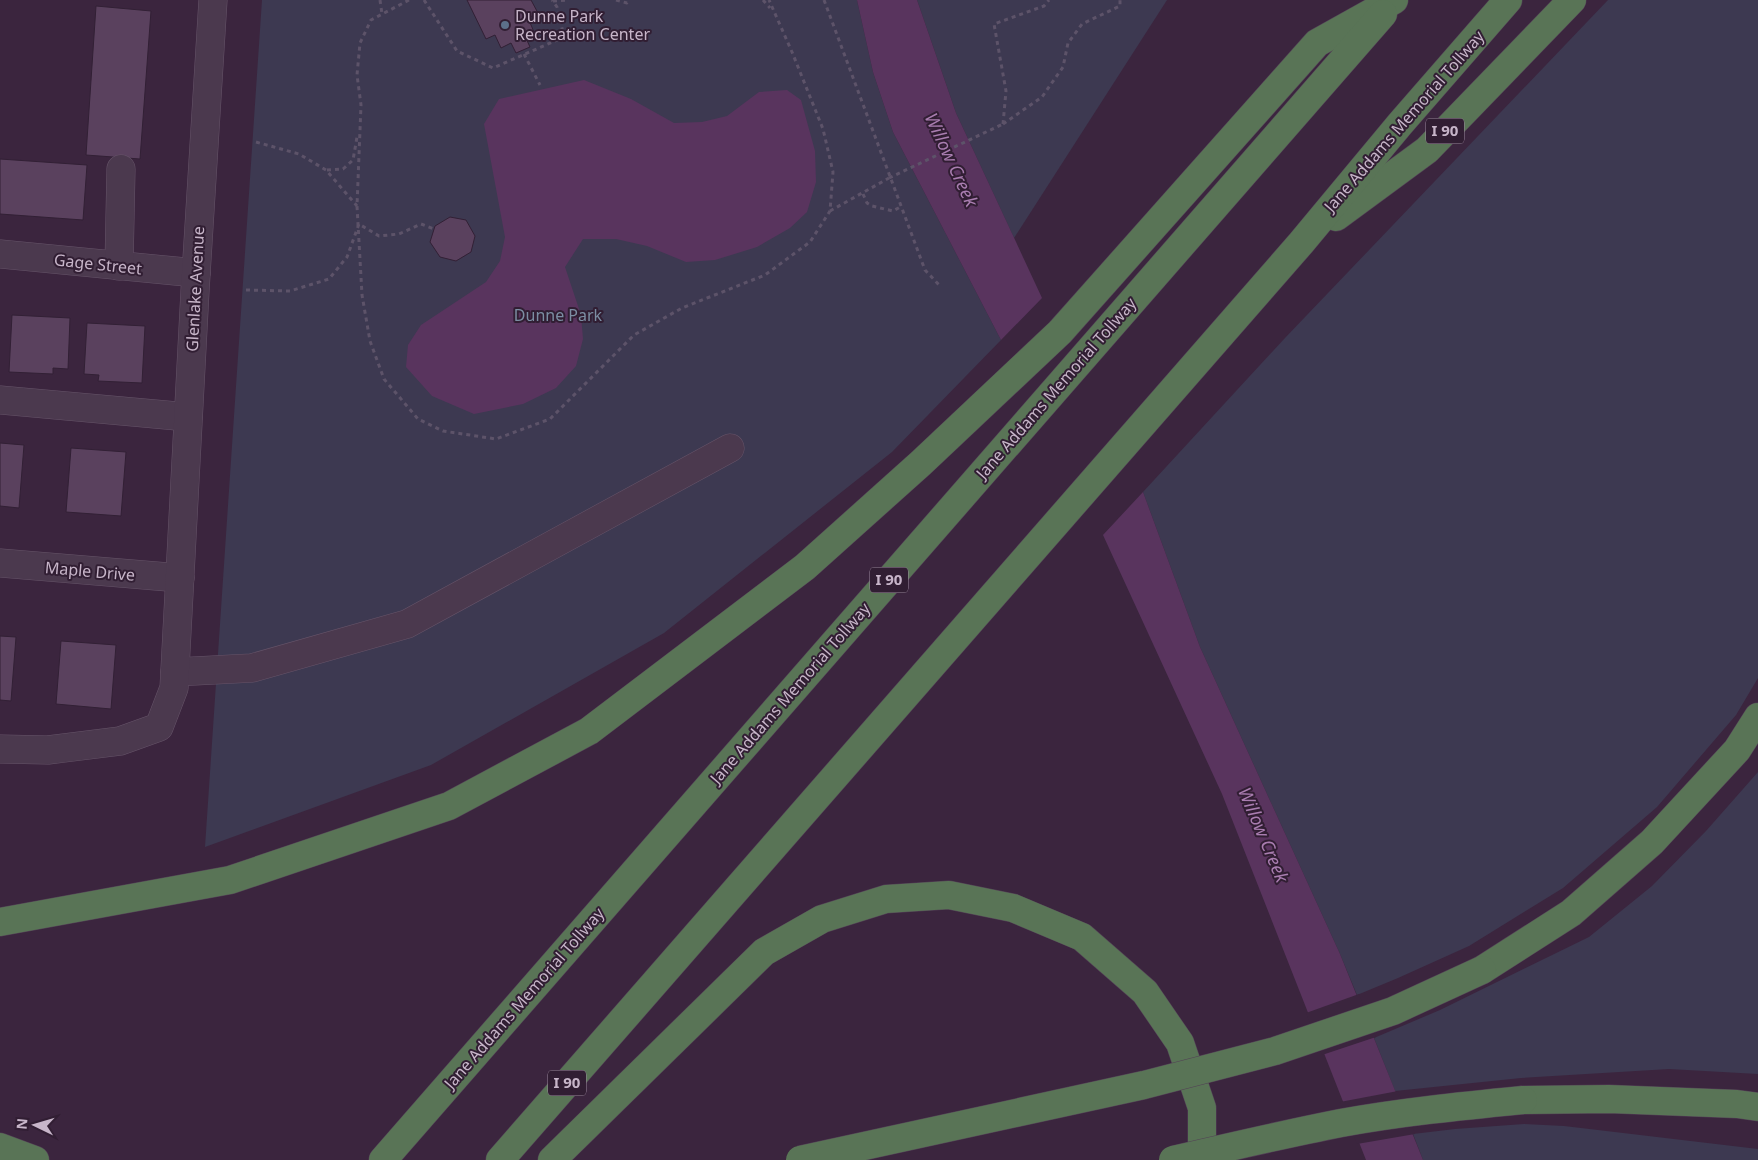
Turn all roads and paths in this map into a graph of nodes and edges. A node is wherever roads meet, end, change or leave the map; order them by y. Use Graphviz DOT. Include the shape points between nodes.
graph roads {
  1 [pos="213,0"];
  2 [pos="380,0"];
  3 [pos="409,0"];
  4 [pos="424,0"];
  5 [pos="553,0"];
  6 [pos="567,0"];
  7 [pos="616,0"];
  8 [pos="630,0"];
  9 [pos="763,0"];
  10 [pos="769,0"];
  11 [pos="824,0"];
  12 [pos="1049,0"];
  13 [pos="1120,0"];
  14 [pos="1394,0"];
  15 [pos="1508,0"];
  16 [pos="1572,0"];
  17 [pos="773,10"];
  18 [pos="382,14"];
  19 [pos="524,54"];
  20 [pos="540,85"];
  21 [pos="1003,124"];
  22 [pos="359,126"];
  23 [pos="256,142"];
  24 [pos="121,169"];
  25 [pos="326,170"];
  26 [pos="863,194"];
  27 [pos="357,206"];
  28 [pos="902,206"];
  29 [pos="830,211"];
  30 [pos="358,224"];
  31 [pos="434,229"];
  32 [pos="1300,243"];
  33 [pos="0,254"];
  34 [pos="119,266"];
  35 [pos="196,273"];
  36 [pos="941,287"];
  37 [pos="246,290"];
  38 [pos="0,400"];
  39 [pos="188,417"];
  40 [pos="730,448"];
  41 [pos="0,563"];
  42 [pos="180,578"];
  43 [pos="175,672"];
  44 [pos="1758,717"];
  45 [pos="0,750"];
  46 [pos="0,922"];
  47 [pos="1758,1107"];
  48 [pos="0,1147"];
  49 [pos="35,1160"];
  50 [pos="383,1160"];
  51 [pos="500,1160"];
  52 [pos="552,1160"];
  53 [pos="800,1160"];
  54 [pos="1173,1160"];
  55 [pos="1202,1160"];
  1 -- 35 [label="street, Glenlake Avenue"];
  2 -- 18 [label="path"];
  3 -- 18 [label="path"];
  4 -- 19 [label="path" via="457,51 494,68"];
  5 -- 6 [label="path"];
  5 -- 19 [label="path" via="564,37"];
  7 -- 8 [label="path" via="627,3"];
  9 -- 17 [label="path"];
  10 -- 17 [label="path"];
  11 -- 28 [label="path"];
  12 -- 21 [label="path" via="1044,6 994,24 1006,91"];
  13 -- 21 [label="path" via="1120,6 1082,24 1068,42 1063,67 1042,97"];
  14 -- 46 [label="highway" via="1317,43 1060,332 921,463 805,567 589,731 449,806 230,880"];
  14 -- 50 [label="highway, Jane Addams Memorial Tollway / I 90"];
  15 -- 32 [label="highway, Jane Addams Memorial Tollway / I 90"];
  16 -- 32 [label="highway, Jane Addams Memorial Tollway / I 90" via="1427,150"];
  17 -- 29 [label="path" via="823,129 833,172"];
  18 -- 22 [label="path" via="371,20 360,44 357,75 361,105"];
  19 -- 20 [label="path"];
  21 -- 26 [label="path, bridge" via="889,178"];
  22 -- 25 [label="path" via="353,160 343,169"];
  22 -- 27 [label="path"];
  23 -- 25 [label="path" via="298,154"];
  24 -- 34 [label="street"];
  25 -- 27 [label="path"];
  26 -- 28 [label="path" via="866,203 872,206 893,211"];
  26 -- 29 [label="path"];
  27 -- 30 [label="path"];
  28 -- 36 [label="path" via="925,270"];
  29 -- 30 [label="path" via="810,242 765,275 682,308 634,334 550,419 496,439 442,431 418,419 384,379 370,341 362,295"];
  30 -- 31 [label="path" via="379,236 399,234 421,224"];
  30 -- 37 [label="path" via="347,257 329,279 290,291"];
  32 -- 51 [label="highway, Jane Addams Memorial Tollway / I 90"];
  33 -- 34 [label="street, Gage Street"];
  34 -- 35 [label="street, Gage Street"];
  35 -- 39 [label="street, Glenlake Avenue"];
  38 -- 39 [label="street"];
  39 -- 42 [label="street, Glenlake Avenue"];
  40 -- 43 [label="street" via="407,624 252,668"];
  41 -- 42 [label="street, Maple Drive"];
  42 -- 43 [label="street, Glenlake Avenue"];
  43 -- 45 [label="street, Glenlake Avenue" via="174,688 159,727 120,741 48,750"];
  44 -- 53 [label="highway, bridge" via="1737,750 1652,842 1571,913 1482,970 1394,1011 1275,1051 1144,1085"];
  47 -- 54 [label="highway, bridge" via="1609,1099 1523,1100 1440,1108 1343,1123"];
  48 -- 49 [label="highway"];
  52 -- 55 [label="highway" via="764,952 822,919 886,899 949,895 1013,908 1082,937 1145,992 1180,1043 1202,1108"];
}
